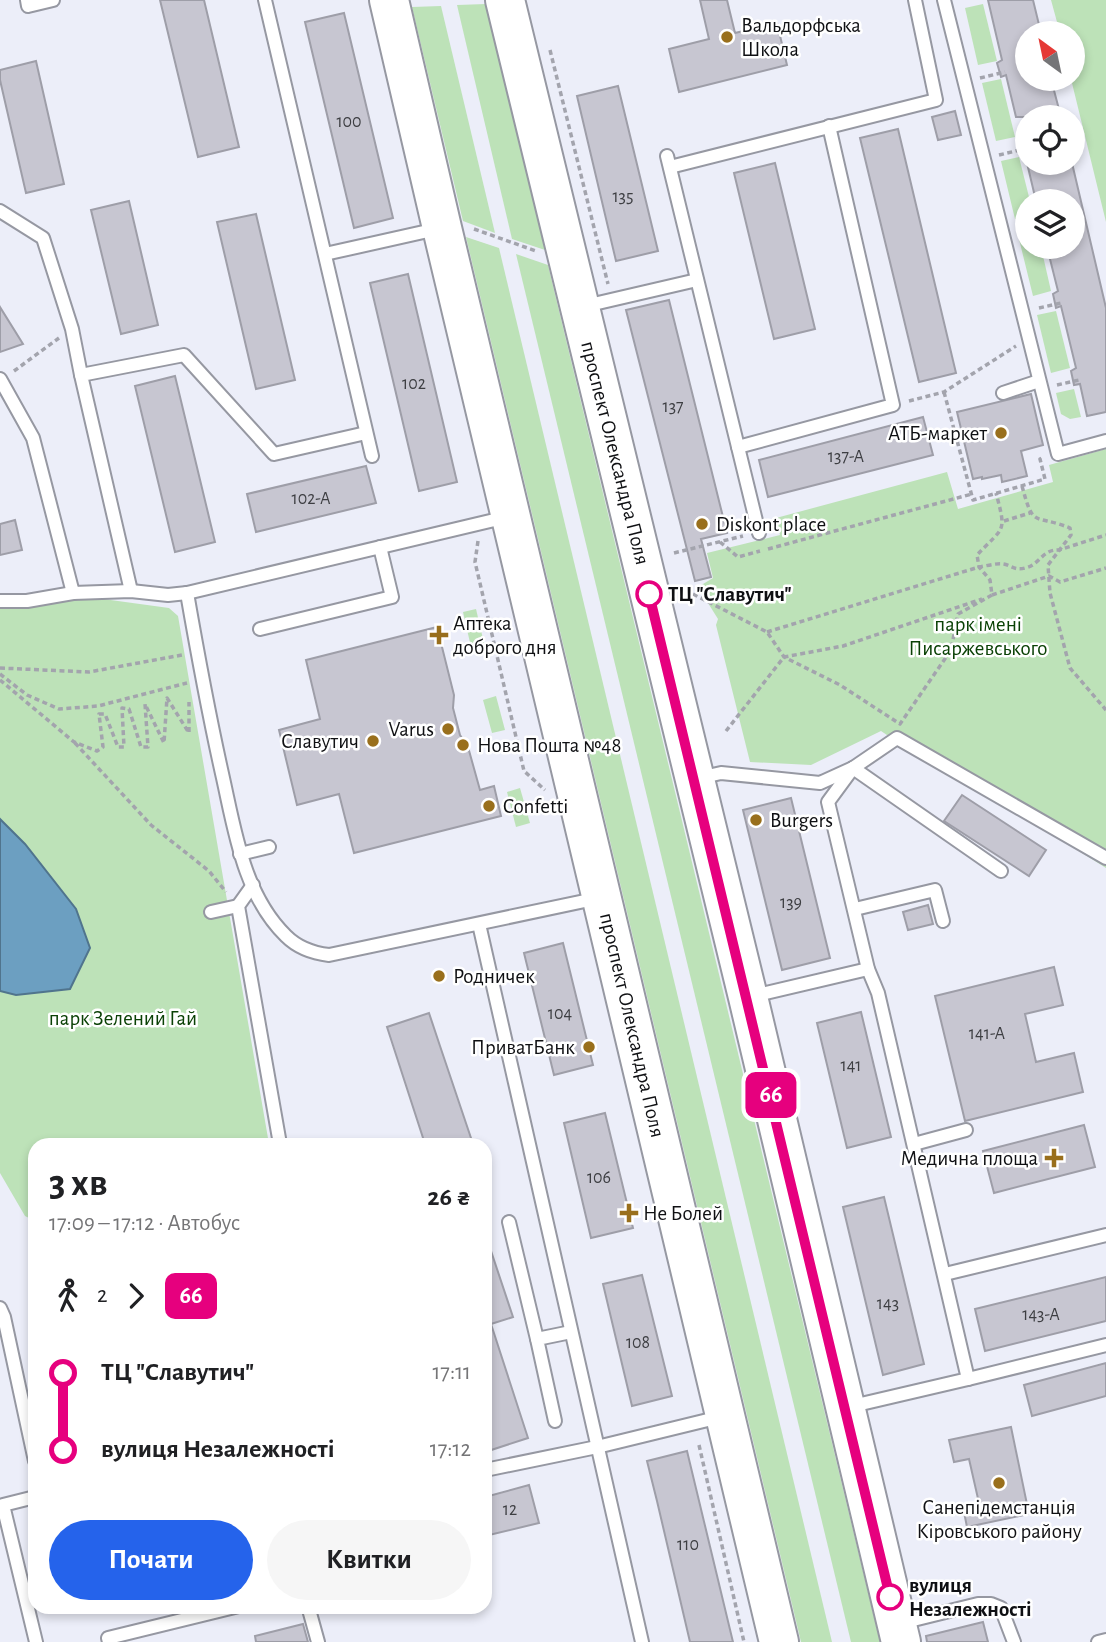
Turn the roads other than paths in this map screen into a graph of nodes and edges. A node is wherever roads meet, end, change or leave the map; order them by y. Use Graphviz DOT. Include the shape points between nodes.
graph roads {
  1 [pos="27,0"];
  2 [pos="53,0"];
  3 [pos="265,0"];
  4 [pos="389,0"];
  5 [pos="505,0"];
  6 [pos="915,0"];
  7 [pos="944,0"];
  8 [pos="829,126"];
  9 [pos="0,211"];
  10 [pos="456,228"];
  11 [pos="325,254"];
  12 [pos="698,280"];
  13 [pos="595,303"];
  14 [pos="81,374"];
  15 [pos="0,379"];
  16 [pos="1040,385"];
  17 [pos="1003,394"];
  18 [pos="366,433"];
  19 [pos="1106,441"];
  20 [pos="738,447"];
  21 [pos="372,456"];
  22 [pos="496,519"];
  23 [pos="759,533"];
  24 [pos="380,547"];
  25 [pos="131,591"];
  26 [pos="73,593"];
  27 [pos="187,593"];
  28 [pos="0,601"];
  29 [pos="260,629"];
  30 [pos="853,768"];
  31 [pos="695,779"];
  32 [pos="269,847"];
  33 [pos="240,853"];
  34 [pos="1106,858"];
  35 [pos="1001,871"];
  36 [pos="253,885"];
  37 [pos="602,897"];
  38 [pos="238,906"];
  39 [pos="855,909"];
  40 [pos="211,912"];
  41 [pos="943,921"];
  42 [pos="479,924"];
  43 [pos="868,969"];
  44 [pos="748,997"];
  45 [pos="966,1130"];
  46 [pos="279,1138"];
  47 [pos="914,1143"];
  48 [pos="509,1222"];
  49 [pos="1106,1235"];
  50 [pos="945,1274"];
  51 [pos="0,1308"];
  52 [pos="571,1332"];
  53 [pos="537,1339"];
  54 [pos="1106,1345"];
  55 [pos="968,1378"];
  56 [pos="844,1408"];
  57 [pos="710,1420"];
  58 [pos="555,1421"];
  59 [pos="28,1428"];
  60 [pos="597,1447"];
  61 [pos="492,1469"];
  62 [pos="28,1499"];
  63 [pos="1,1505"];
  64 [pos="28,1611"];
  65 [pos="29,1614"];
  66 [pos="206,1614"];
  67 [pos="310,1614"];
  68 [pos="899,1633"];
  69 [pos="1106,1640"];
  70 [pos="36,1642"];
  71 [pos="109,1642"];
  72 [pos="317,1642"];
  73 [pos="642,1642"];
  74 [pos="779,1642"];
  75 [pos="1014,1642"];
  76 [pos="1098,1642"];
  1 -- 2 [label="lane" via="28,6"];
  3 -- 11 [label="lane"];
  4 -- 10 [label="main road, проспект Олександра Поля"];
  5 -- 13 [label="main road, проспект Олександра Поля"];
  6 -- 8 [label="lane" via="936,100"];
  7 -- 16 [label="lane"];
  8 -- 12 [label="lane" via="668,161"];
  8 -- 20 [label="lane" via="893,405"];
  9 -- 14 [label="lane" via="43,238"];
  10 -- 11 [label="lane"];
  10 -- 22 [label="main road, проспект Олександра Поля"];
  11 -- 18 [label="lane"];
  12 -- 13 [label="lane"];
  12 -- 20 [label="lane"];
  13 -- 31 [label="main road, проспект Олександра Поля"];
  14 -- 18 [label="lane" via="184,355 274,454"];
  14 -- 25 [label="lane"];
  15 -- 26 [label="lane" via="33,438"];
  16 -- 17 [label="lane"];
  16 -- 19 [label="lane" via="1058,454"];
  18 -- 21 [label="lane"];
  20 -- 23 [label="lane"];
  22 -- 24 [label="lane"];
  22 -- 37 [label="main road, проспект Олександра Поля"];
  24 -- 27 [label="lane"];
  24 -- 29 [label="lane" via="392,597"];
  25 -- 26 [label="lane"];
  25 -- 27 [label="lane"];
  26 -- 28 [label="lane"];
  27 -- 33 [label="lane" via="204,694"];
  30 -- 31 [label="lane" via="820,783 721,773"];
  30 -- 34 [label="lane" via="897,738"];
  30 -- 35 [label="lane"];
  30 -- 39 [label="lane" via="828,802"];
  31 -- 44 [label="main road, проспект Олександра Поля"];
  32 -- 33 [label="lane"];
  33 -- 36 [label="lane"];
  36 -- 38 [label="lane"];
  36 -- 42 [label="lane" via="276,925 293,943 314,954 329,955"];
  37 -- 42 [label="lane"];
  37 -- 57 [label="main road, проспект Олександра Поля"];
  38 -- 40 [label="lane"];
  38 -- 46 [label="lane"];
  39 -- 41 [label="lane" via="934,890"];
  39 -- 43 [label="lane"];
  42 -- 52 [label="lane"];
  43 -- 44 [label="lane"];
  43 -- 47 [label="lane" via="878,993"];
  44 -- 56 [label="main road, проспект Олександра Поля"];
  45 -- 47 [label="lane"];
  47 -- 50 [label="lane"];
  48 -- 53 [label="lane"];
  49 -- 50 [label="lane"];
  50 -- 55 [label="lane"];
  51 -- 59 [label="lane"];
  52 -- 53 [label="lane"];
  52 -- 60 [label="lane"];
  53 -- 58 [label="lane"];
  54 -- 55 [label="lane"];
  55 -- 56 [label="lane"];
  56 -- 68 [label="main road, проспект Олександра Поля"];
  57 -- 60 [label="lane"];
  57 -- 74 [label="main road, проспект Олександра Поля"];
  60 -- 61 [label="lane"];
  60 -- 73 [label="lane"];
  62 -- 63 [label="lane"];
  63 -- 64 [label="lane"];
  65 -- 70 [label="lane"];
  66 -- 71 [label="lane" via="108,1638"];
  67 -- 72 [label="lane"];
  68 -- 75 [label="lane" via="978,1604 991,1604 1001,1608"];
  69 -- 76 [label="lane"];
}
